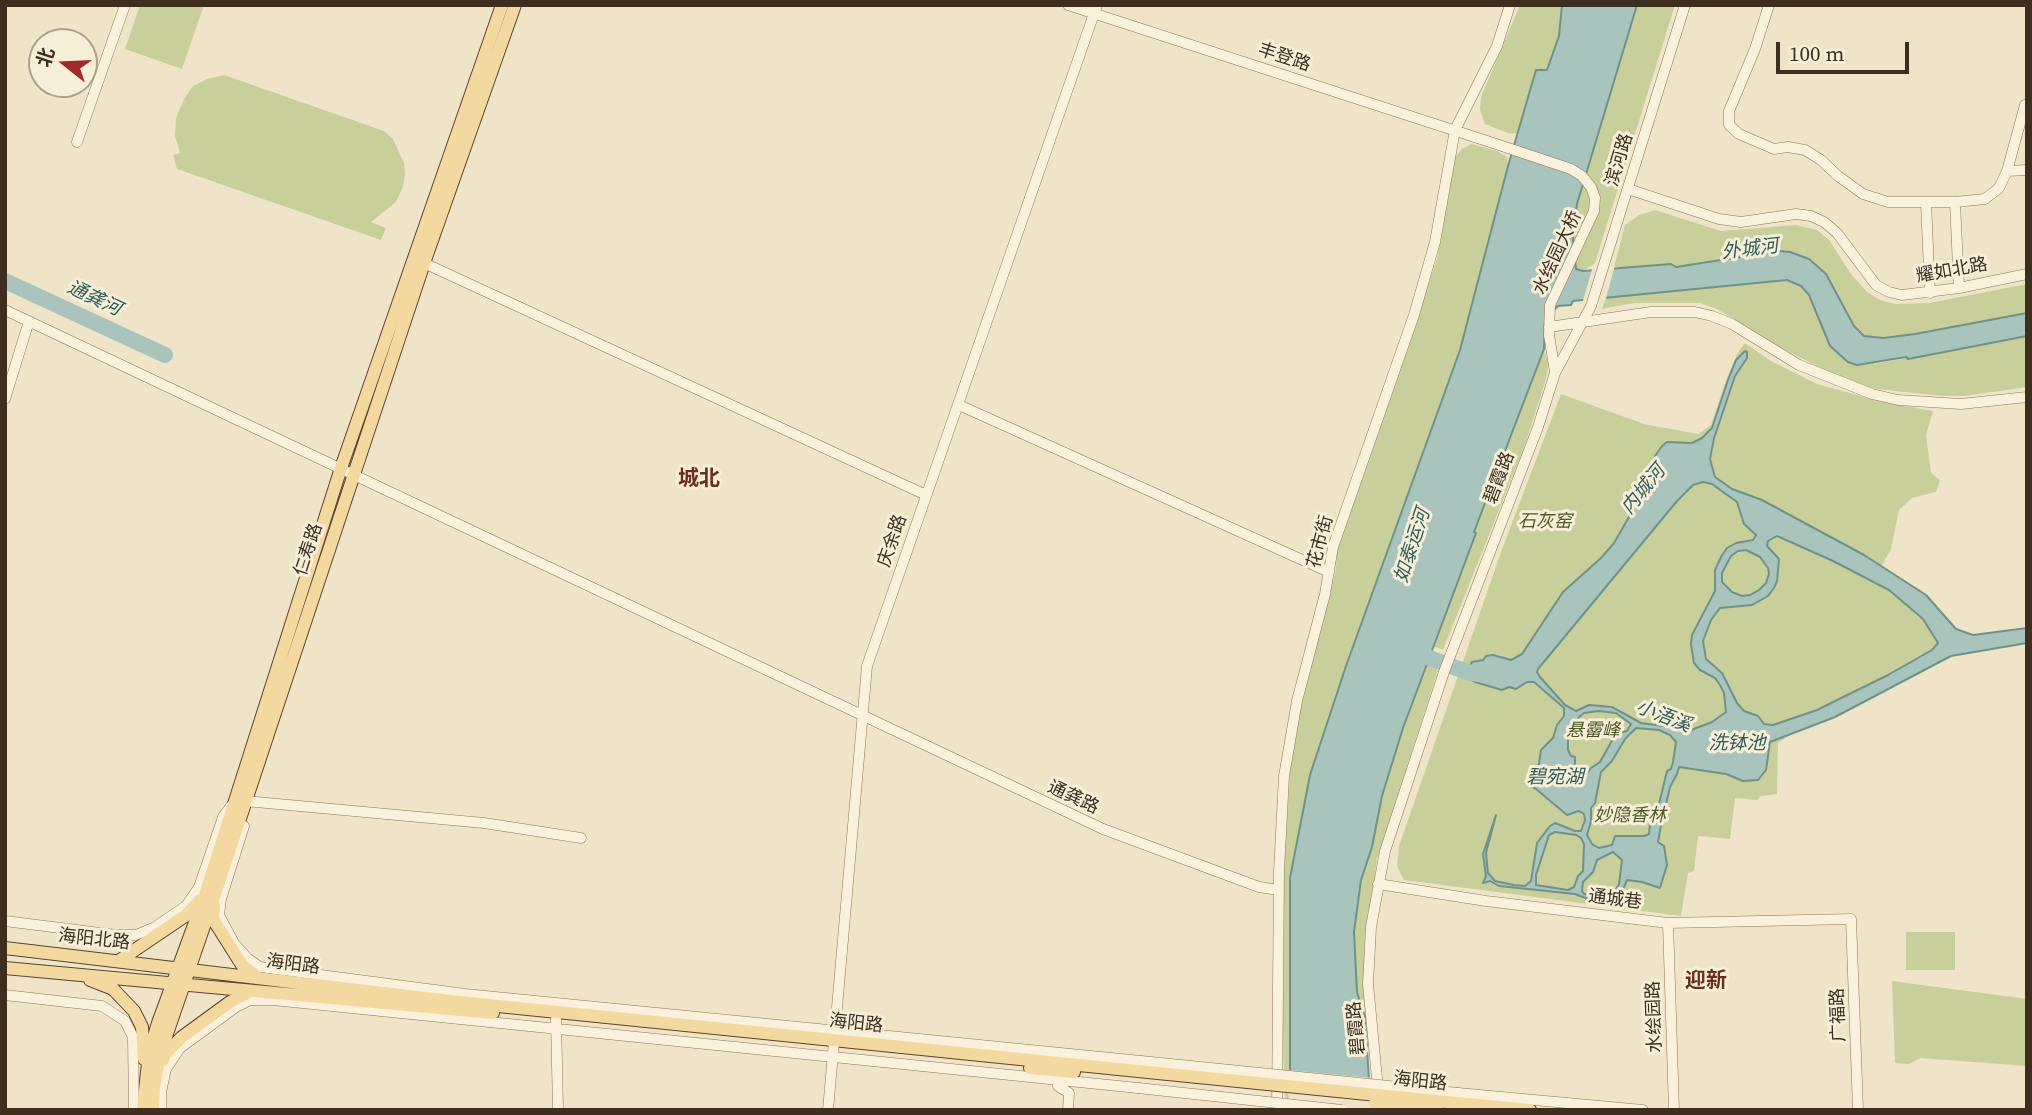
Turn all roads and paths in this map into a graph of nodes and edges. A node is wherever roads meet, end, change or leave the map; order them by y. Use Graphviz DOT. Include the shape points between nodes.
graph roads {
  1 [pos="125,5"];
  2 [pos="502,5"];
  3 [pos="515,5"];
  4 [pos="1069,5"];
  5 [pos="1510,5"];
  6 [pos="1685,5"];
  7 [pos="1769,5"];
  8 [pos="1095,9"];
  9 [pos="2027,105"];
  10 [pos="1455,130"];
  11 [pos="77,142"];
  12 [pos="1490,142"];
  13 [pos="2027,170"];
  14 [pos="2007,171"];
  15 [pos="1628,189"];
  16 [pos="1926,202"];
  17 [pos="1955,202"];
  18 [pos="424,262"];
  19 [pos="2027,274"];
  20 [pos="1959,288"];
  21 [pos="1930,293"];
  22 [pos="5,310"];
  23 [pos="29,321"];
  24 [pos="1549,323"];
  25 [pos="1584,323"];
  26 [pos="1555,373"];
  27 [pos="2027,397"];
  28 [pos="5,399"];
  29 [pos="959,405"];
  30 [pos="347,471"];
  31 [pos="926,495"];
  32 [pos="1329,572"];
  33 [pos="861,716"];
  34 [pos="241,800"];
  35 [pos="581,838"];
  36 [pos="1378,884"];
  37 [pos="1278,890"];
  38 [pos="209,896"];
  39 [pos="1850,919"];
  40 [pos="5,921"];
  41 [pos="1668,923"];
  42 [pos="5,948"];
  43 [pos="120,960"];
  44 [pos="5,968"];
  45 [pos="184,968"];
  46 [pos="77,975"];
  47 [pos="258,978"];
  48 [pos="178,984"];
  49 [pos="251,991"];
  50 [pos="5,995"];
  51 [pos="556,1024"];
  52 [pos="833,1043"];
  53 [pos="1057,1067"];
  54 [pos="1139,1074"];
  55 [pos="153,1087"];
  56 [pos="1457,1098"];
  57 [pos="1379,1105"];
  58 [pos="140,1106"];
  59 [pos="153,1110"];
  60 [pos="161,1110"];
  61 [pos="558,1110"];
  62 [pos="828,1110"];
  63 [pos="1068,1110"];
  64 [pos="1277,1110"];
  65 [pos="1342,1110"];
  66 [pos="1437,1110"];
  67 [pos="1531,1110"];
  68 [pos="1643,1110"];
  69 [pos="1674,1110"];
  70 [pos="1858,1110"];
  1 -- 11 [label="street"];
  2 -- 30 [label="main road, 仁寿路"];
  3 -- 18 [label="main road, 仁寿路"];
  4 -- 8 [label="street, 丰登路"];
  5 -- 10 [label="street, 花市街" via="1497,46"];
  6 -- 15 [label="street, 滨河路"];
  7 -- 16 [label="street" via="1729,111 1729,125 1774,149 1805,150 1863,194 1888,202"];
  8 -- 10 [label="street, 丰登路"];
  8 -- 29 [label="street, 庆余路"];
  9 -- 14 [label="street"];
  10 -- 12 [label="street, 丰登路"];
  10 -- 32 [label="street, 花市街" via="1435,242 1333,547"];
  12 -- 24 [label="street, 水绘园大桥" via="1571,169 1582,176 1595,198 1594,211 1550,305"];
  13 -- 14 [label="street"];
  14 -- 17 [label="street" via="1999,188 1985,199"];
  15 -- 21 [label="street, 耀如北路" via="1719,219 1741,222 1811,216 1837,233 1876,285 1902,295"];
  15 -- 25 [label="street, 滨河路"];
  16 -- 17 [label="street"];
  16 -- 21 [label="street"];
  17 -- 20 [label="street"];
  18 -- 30 [label="main road, 仁寿路"];
  18 -- 31 [label="street"];
  19 -- 20 [label="street, 耀如北路"];
  20 -- 21 [label="street, 耀如北路"];
  22 -- 23 [label="street, 通龚路"];
  23 -- 28 [label="street"];
  23 -- 30 [label="street, 通龚路"];
  24 -- 25 [label="street"];
  24 -- 26 [label="street"];
  25 -- 26 [label="street, 碧霞路"];
  25 -- 27 [label="street" via="1695,312 1732,324 1798,365 1872,394 1961,404"];
  26 -- 36 [label="street, 碧霞路" via="1450,654 1396,813"];
  29 -- 31 [label="street, 庆余路"];
  29 -- 32 [label="street"];
  30 -- 33 [label="street, 通龚路"];
  30 -- 34 [label="main road, 仁寿路"];
  31 -- 33 [label="street, 庆余路" via="871,651"];
  32 -- 37 [label="street, 花市街" via="1287,746"];
  33 -- 37 [label="street, 通龚路" via="1103,829"];
  33 -- 52 [label="street, 庆余路"];
  34 -- 35 [label="street"];
  34 -- 38 [label="main road, 仁寿路"];
  34 -- 40 [label="street" via="223,817 199,887 186,906 155,927 136,935 116,935"];
  34 -- 52 [label="street" via="247,815 219,915 234,943 260,967"];
  36 -- 41 [label="street, 通城巷"];
  36 -- 57 [label="street, 碧霞路" via="1368,984"];
  37 -- 64 [label="street, 花市街"];
  38 -- 43 [label="main road"];
  38 -- 45 [label="main road, 仁寿路"];
  38 -- 47 [label="main road" via="213,919 242,964"];
  39 -- 41 [label="street, 通城巷"];
  39 -- 70 [label="street, 广福路"];
  41 -- 69 [label="street, 水绘园路"];
  42 -- 43 [label="main road, 海阳北路"];
  43 -- 45 [label="main road, 海阳北路"];
  44 -- 46 [label="main road, 海阳北路"];
  45 -- 47 [label="main road, 海阳路"];
  45 -- 48 [label="main road, 仁寿路"];
  46 -- 48 [label="main road, 海阳北路"];
  46 -- 58 [label="main road" via="113,989 142,1027"];
  47 -- 52 [label="main road, 海阳路"];
  48 -- 49 [label="main road, 海阳路"];
  48 -- 55 [label="main road, 仁寿路"];
  48 -- 58 [label="main road, 仁寿路" via="149,1053"];
  49 -- 51 [label="main road, 海阳路"];
  49 -- 55 [label="main road" via="182,1037 166,1053"];
  50 -- 58 [label="street" via="102,1006 125,1021 133,1037"];
  51 -- 52 [label="main road, 海阳路"];
  51 -- 60 [label="street" via="250,1000 180,1048 166,1069"];
  51 -- 61 [label="street"];
  52 -- 53 [label="main road, 海阳路"];
  52 -- 62 [label="street, 庆余路"];
  53 -- 54 [label="main road, 海阳路"];
  53 -- 63 [label="street" via="1058,1086 1069,1093"];
  54 -- 56 [label="main road, 海阳路, bridge"];
  54 -- 65 [label="street, bridge"];
  54 -- 66 [label="main road, 海阳路, bridge"];
  55 -- 59 [label="main road, 仁寿路"];
  56 -- 67 [label="main road, 海阳路"];
  56 -- 68 [label="street"];
}
